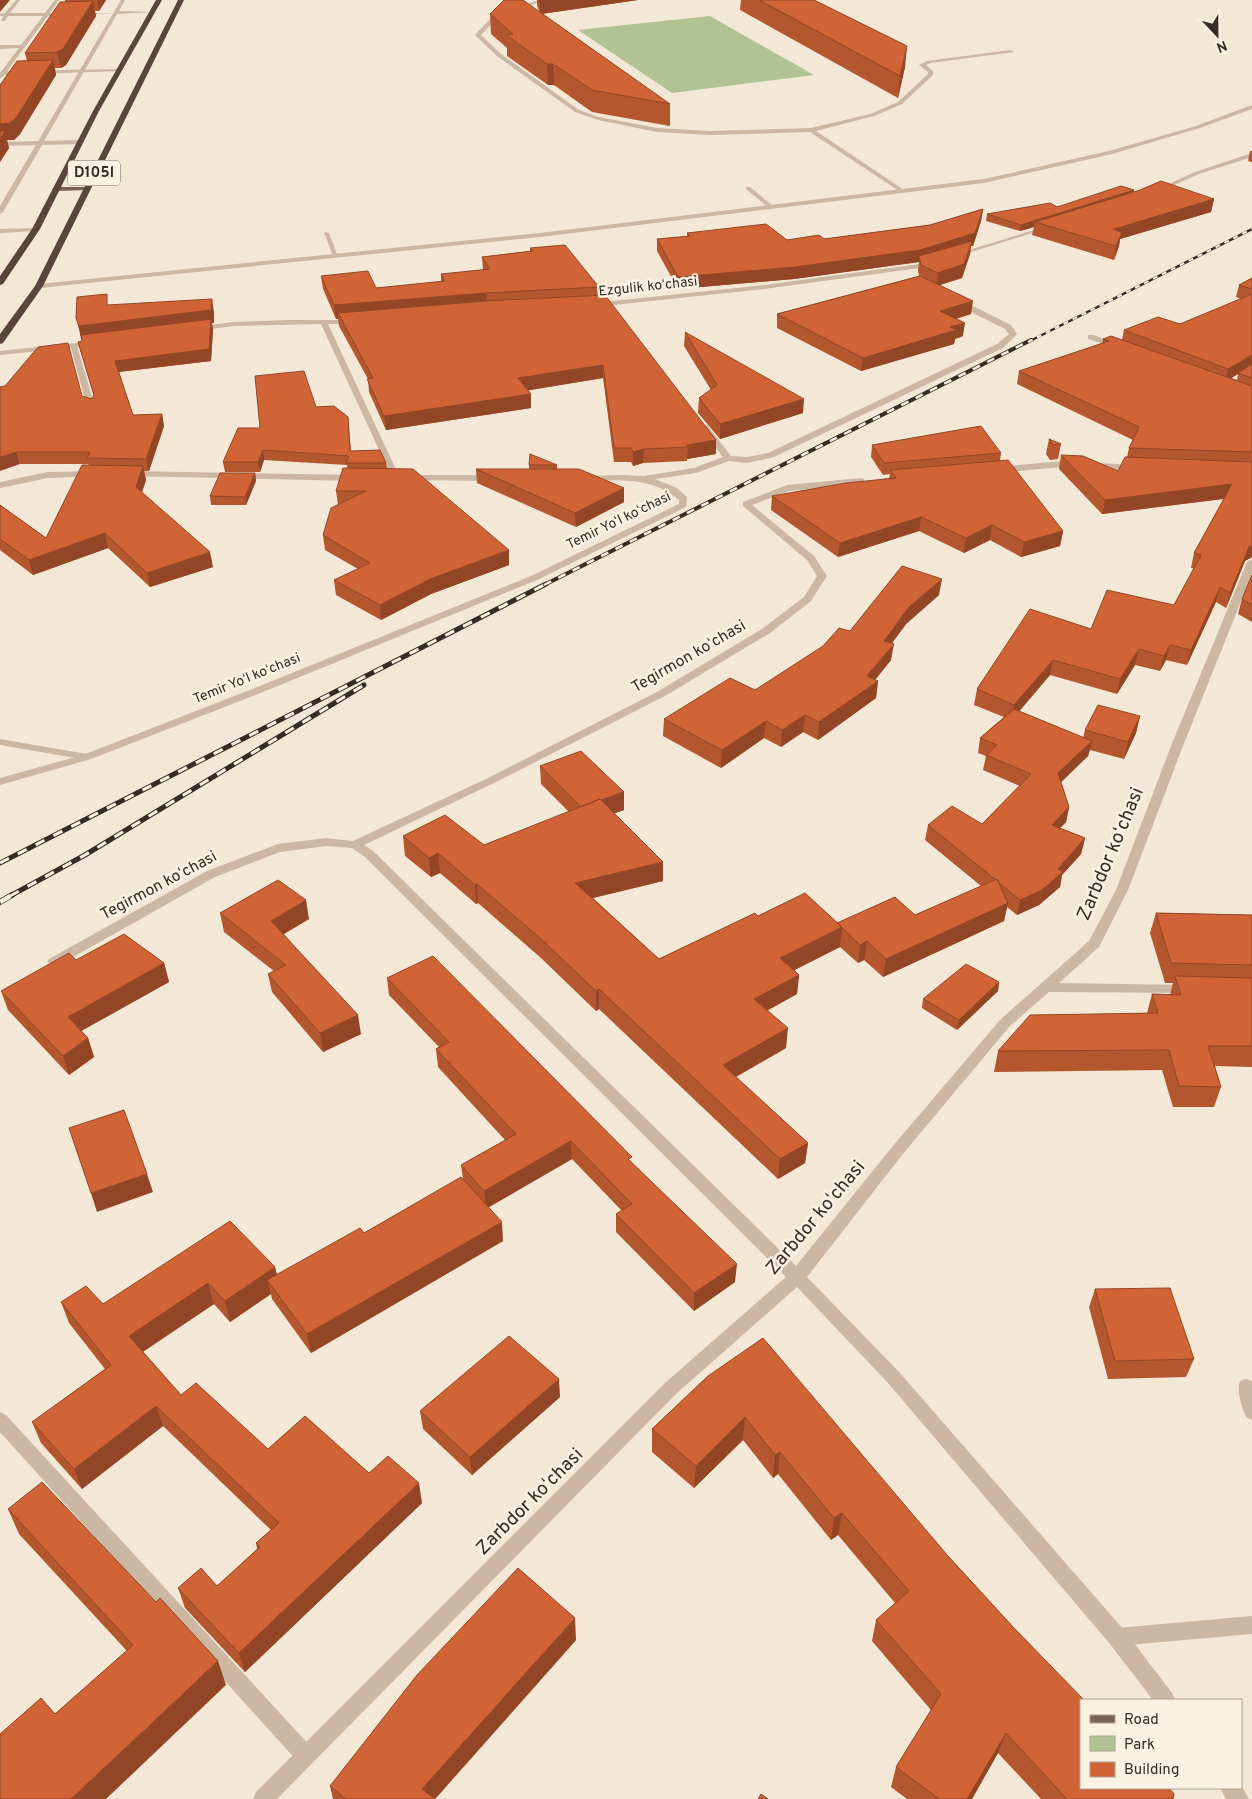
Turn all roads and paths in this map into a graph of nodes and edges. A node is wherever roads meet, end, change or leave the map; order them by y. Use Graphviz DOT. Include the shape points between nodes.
graph roads {
  1 [pos="18,0"];
  2 [pos="57,0"];
  3 [pos="124,0"];
  4 [pos="159,0"];
  5 [pos="181,0"];
  6 [pos="544,0"];
  7 [pos="152,12"];
  8 [pos="115,13"];
  9 [pos="48,14"];
  10 [pos="0,15"];
  11 [pos="6,15"];
  12 [pos="0,24"];
  13 [pos="23,46"];
  14 [pos="0,47"];
  15 [pos="1011,52"];
  16 [pos="80,71"];
  17 [pos="119,71"];
  18 [pos="2,75"];
  19 [pos="1252,107"];
  20 [pos="811,130"];
  21 [pos="80,142"];
  22 [pos="40,143"];
  23 [pos="0,144"];
  24 [pos="1252,155"];
  25 [pos="86,188"];
  26 [pos="748,188"];
  27 [pos="55,190"];
  28 [pos="902,191"];
  29 [pos="1144,196"];
  30 [pos="771,207"];
  31 [pos="0,212"];
  32 [pos="1060,223"];
  33 [pos="36,229"];
  34 [pos="0,231"];
  35 [pos="326,233"];
  36 [pos="336,256"];
  37 [pos="948,258"];
  38 [pos="939,261"];
  39 [pos="893,270"];
  40 [pos="911,279"];
  41 [pos="0,282"];
  42 [pos="39,286"];
  43 [pos="946,296"];
  44 [pos="609,303"];
  45 [pos="583,306"];
  46 [pos="615,311"];
  47 [pos="362,321"];
  48 [pos="324,323"];
  49 [pos="186,330"];
  50 [pos="1090,337"];
  51 [pos="0,341"];
  52 [pos="101,342"];
  53 [pos="73,346"];
  54 [pos="1127,350"];
  55 [pos="0,353"];
  56 [pos="90,407"];
  57 [pos="701,423"];
  58 [pos="728,458"];
  59 [pos="1148,468"];
  60 [pos="983,471"];
  61 [pos="103,474"];
  62 [pos="121,474"];
  63 [pos="367,478"];
  64 [pos="504,478"];
  65 [pos="570,478"];
  66 [pos="647,478"];
  67 [pos="875,480"];
  68 [pos="0,485"];
  69 [pos="1252,562"];
  70 [pos="0,742"];
  71 [pos="87,756"];
  72 [pos="0,782"];
  73 [pos="355,845"];
  74 [pos="42,969"];
  75 [pos="1046,987"];
  76 [pos="1203,990"];
  77 [pos="797,1277"];
  78 [pos="1246,1386"];
  79 [pos="1252,1412"];
  80 [pos="0,1420"];
  81 [pos="1252,1626"];
  82 [pos="1117,1637"];
  83 [pos="1164,1699"];
  84 [pos="305,1755"];
  85 [pos="263,1799"];
  1 -- 11 [label="street"];
  2 -- 9 [label="street"];
  3 -- 8 [label="street"];
  4 -- 7 [label="highway, D105l"];
  5 -- 25 [label="highway, D105l"];
  6 -- 20 [label="street" via="496,16 478,35 499,55 577,111 657,130 710,133"];
  7 -- 8 [label="street"];
  7 -- 17 [label="highway, D105l"];
  8 -- 9 [label="street"];
  8 -- 16 [label="street"];
  9 -- 11 [label="street"];
  9 -- 13 [label="street"];
  10 -- 11 [label="street"];
  11 -- 12 [label="street"];
  13 -- 14 [label="street"];
  13 -- 18 [label="street"];
  15 -- 20 [label="street" via="929,62 922,65 931,72 930,75 900,103 872,115"];
  16 -- 17 [label="street"];
  16 -- 18 [label="street"];
  16 -- 22 [label="street"];
  17 -- 21 [label="highway, D105l"];
  19 -- 28 [label="street" via="1110,153 984,181"];
  20 -- 28 [label="street"];
  21 -- 22 [label="street"];
  21 -- 27 [label="highway, D105l"];
  22 -- 23 [label="street"];
  22 -- 31 [label="street"];
  24 -- 29 [label="street" via="1197,173"];
  25 -- 27 [label="main road"];
  25 -- 42 [label="highway, D105l"];
  26 -- 30 [label="street"];
  27 -- 33 [label="highway, D105l"];
  28 -- 30 [label="street"];
  30 -- 36 [label="street"];
  32 -- 37 [label="street"];
  33 -- 34 [label="street"];
  33 -- 41 [label="highway, D105l"];
  35 -- 36 [label="street"];
  36 -- 42 [label="street"];
  38 -- 39 [label="street, Ezgulik koʻchasi"];
  39 -- 40 [label="street"];
  39 -- 44 [label="street, Ezgulik koʻchasi"];
  42 -- 51 [label="highway, D105l"];
  43 -- 58 [label="street" via="1008,327 1013,334 1000,346 771,455 747,460"];
  44 -- 45 [label="street, Ezgulik koʻchasi"];
  44 -- 46 [label="street"];
  47 -- 48 [label="street"];
  48 -- 49 [label="street" via="233,324"];
  48 -- 64 [label="street" via="391,478"];
  50 -- 54 [label="street"];
  52 -- 53 [label="street"];
  53 -- 55 [label="street"];
  53 -- 56 [label="street"];
  57 -- 58 [label="street"];
  58 -- 66 [label="street" via="696,470"];
  59 -- 60 [label="street" via="1062,464"];
  61 -- 68 [label="street" via="48,475"];
  62 -- 63 [label="street"];
  65 -- 66 [label="street, Temir Yoʻl koʻchasi"];
  66 -- 71 [label="street, Temir Yoʻl koʻchasi" via="676,490 684,499 683,505 534,578"];
  67 -- 73 [label="street, Tegirmon koʻchasi" via="787,488 746,504 811,558 822,576 808,599 766,631 661,694"];
  69 -- 75 [label="street, Zarbdor koʻchasi" via="1122,890 1094,944"];
  70 -- 71 [label="street"];
  71 -- 72 [label="street, Temir Yoʻl koʻchasi"];
  73 -- 74 [label="street, Tegirmon koʻchasi" via="326,842 278,848 210,874"];
  73 -- 77 [label="street" via="369,854"];
  75 -- 76 [label="street"];
  75 -- 77 [label="street, Zarbdor koʻchasi" via="1005,1023"];
  77 -- 82 [label="street" via="894,1378"];
  77 -- 84 [label="street, Zarbdor koʻchasi" via="671,1388"];
  78 -- 79 [label="street"];
  80 -- 84 [label="street"];
  81 -- 82 [label="street"];
  82 -- 83 [label="street"];
  84 -- 85 [label="street, Zarbdor koʻchasi"];
}
